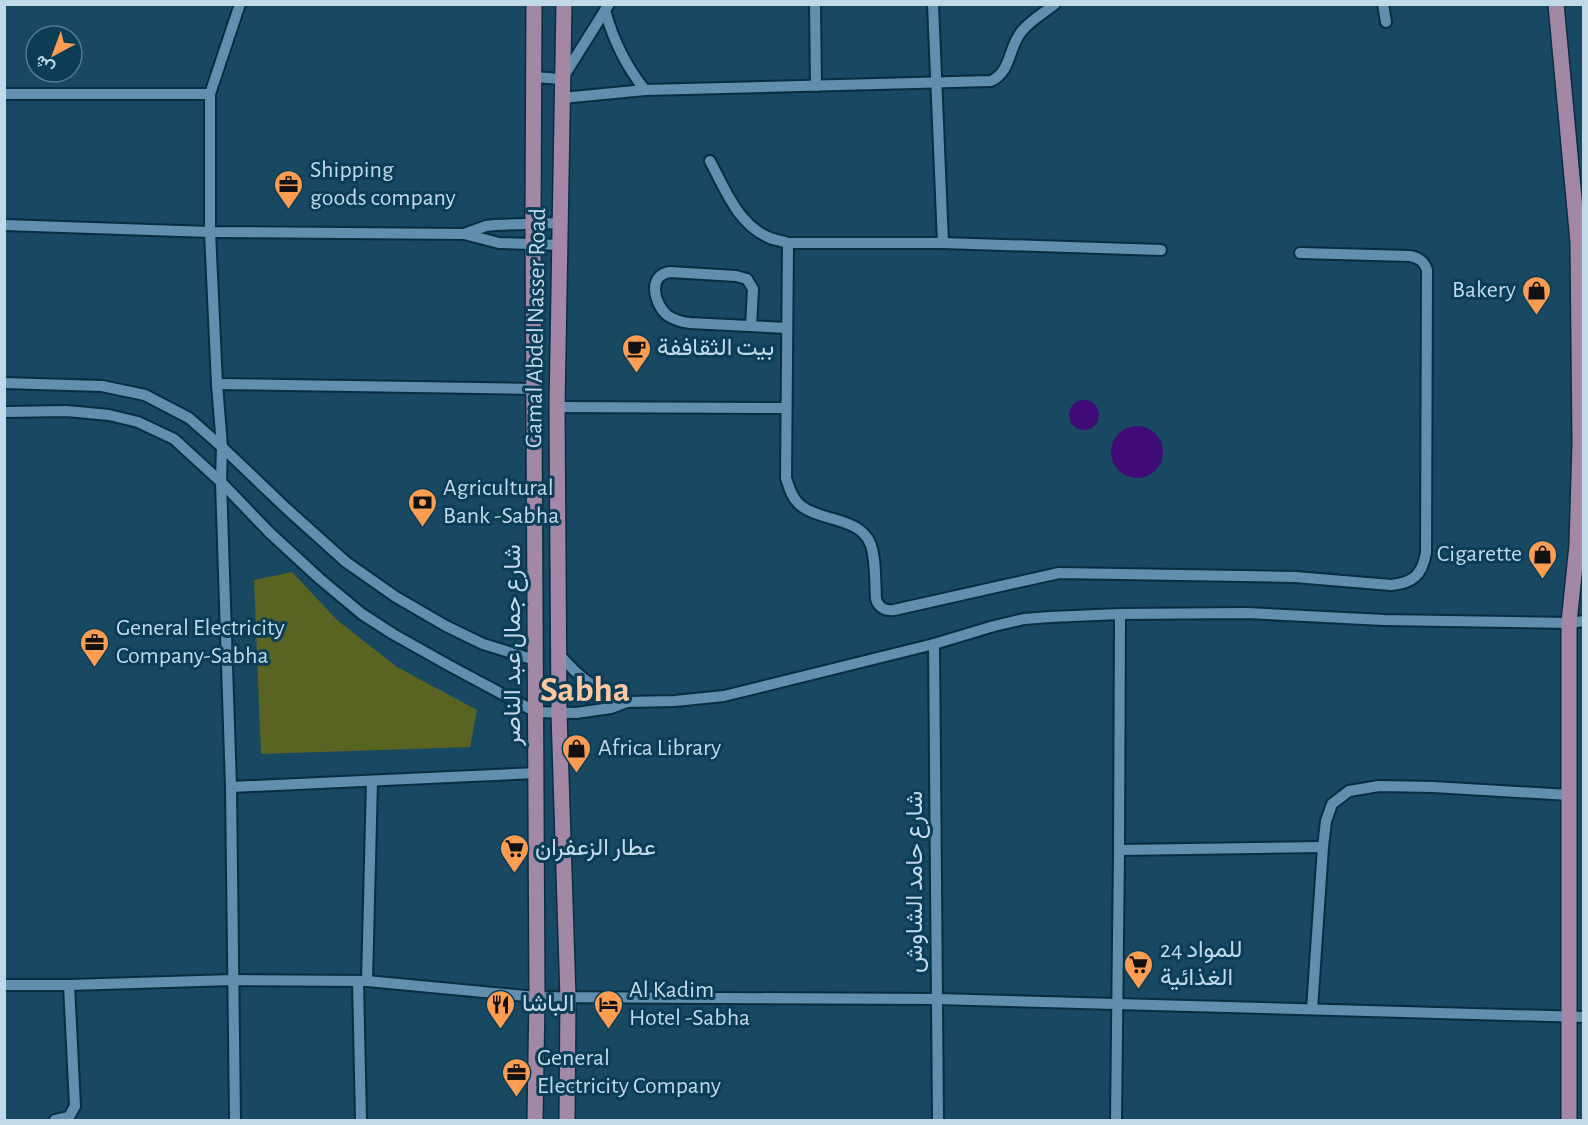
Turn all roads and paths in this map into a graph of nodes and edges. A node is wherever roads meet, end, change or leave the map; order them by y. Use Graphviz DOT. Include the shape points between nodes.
graph roads {
  1 [pos="240,4"];
  2 [pos="534,4"];
  3 [pos="564,4"];
  4 [pos="815,4"];
  5 [pos="933,4"];
  6 [pos="1055,4"];
  7 [pos="1383,4"];
  8 [pos="1556,4"];
  9 [pos="607,7"];
  10 [pos="1386,22"];
  11 [pos="533,77"];
  12 [pos="562,79"];
  13 [pos="936,82"];
  14 [pos="816,86"];
  15 [pos="645,90"];
  16 [pos="4,94"];
  17 [pos="210,94"];
  18 [pos="562,98"];
  19 [pos="710,161"];
  20 [pos="533,223"];
  21 [pos="561,223"];
  22 [pos="4,225"];
  23 [pos="210,232"];
  24 [pos="464,234"];
  25 [pos="788,243"];
  26 [pos="943,243"];
  27 [pos="533,244"];
  28 [pos="560,245"];
  29 [pos="1161,250"];
  30 [pos="1300,253"];
  31 [pos="751,326"];
  32 [pos="787,328"];
  33 [pos="4,383"];
  34 [pos="217,384"];
  35 [pos="534,389"];
  36 [pos="557,407"];
  37 [pos="786,408"];
  38 [pos="4,412"];
  39 [pos="222,447"];
  40 [pos="221,482"];
  41 [pos="1120,614"];
  42 [pos="1576,622"];
  43 [pos="934,644"];
  44 [pos="559,654"];
  45 [pos="535,660"];
  46 [pos="627,702"];
  47 [pos="536,712"];
  48 [pos="559,713"];
  49 [pos="536,773"];
  50 [pos="372,781"];
  51 [pos="231,787"];
  52 [pos="1569,795"];
  53 [pos="1323,847"];
  54 [pos="1119,850"];
  55 [pos="233,980"];
  56 [pos="362,981"];
  57 [pos="4,985"];
  58 [pos="69,985"];
  59 [pos="537,997"];
  60 [pos="568,998"];
  61 [pos="937,999"];
  62 [pos="1117,1004"];
  63 [pos="1312,1009"];
  64 [pos="1576,1016"];
  65 [pos="56,1120"];
  66 [pos="235,1120"];
  67 [pos="361,1120"];
  68 [pos="535,1120"];
  69 [pos="567,1120"];
  70 [pos="938,1120"];
  71 [pos="1116,1120"];
  72 [pos="1569,1120"];
  1 -- 17 [label="street"];
  2 -- 11 [label="main road, شارع جمال عبد الناصر"];
  3 -- 12 [label="main road, Gamal Abdel Nasser Road"];
  4 -- 14 [label="street"];
  5 -- 13 [label="street"];
  6 -- 13 [label="street" via="1021,32 1005,71 998,78"];
  7 -- 10 [label="street"];
  8 -- 42 [label="main road" via="1578,242 1580,443"];
  9 -- 12 [label="street"];
  9 -- 15 [label="street" via="610,27 624,61"];
  11 -- 12 [label="street"];
  11 -- 20 [label="main road, شارع جمال عبد الناصر"];
  12 -- 18 [label="main road, Gamal Abdel Nasser Road"];
  13 -- 14 [label="street"];
  13 -- 26 [label="street"];
  14 -- 15 [label="street"];
  15 -- 18 [label="street"];
  16 -- 17 [label="street"];
  17 -- 23 [label="street"];
  18 -- 21 [label="main road, Gamal Abdel Nasser Road"];
  19 -- 25 [label="street" via="739,214 769,238"];
  20 -- 21 [label="street"];
  20 -- 24 [label="street" via="486,226"];
  20 -- 27 [label="main road, شارع جمال عبد الناصر"];
  21 -- 28 [label="main road, Gamal Abdel Nasser Road"];
  22 -- 23 [label="street"];
  23 -- 24 [label="street"];
  23 -- 34 [label="street"];
  24 -- 27 [label="street" via="499,243"];
  25 -- 26 [label="street"];
  25 -- 32 [label="street"];
  26 -- 29 [label="street"];
  27 -- 28 [label="street"];
  27 -- 35 [label="main road, شارع جمال عبد الناصر"];
  28 -- 36 [label="main road, Gamal Abdel Nasser Road"];
  30 -- 37 [label="street" via="1410,256 1418,258 1428,270 1426,553 1424,566 1416,577 1404,583 1059,573 888,611 876,599 873,549 865,534 807,510 790,491 786,478"];
  31 -- 31 [label="street" via="673,319 660,306 655,289 657,279 670,272 747,279 753,289"];
  31 -- 32 [label="street"];
  32 -- 37 [label="street"];
  33 -- 39 [label="street" via="102,386 145,395 189,418"];
  34 -- 35 [label="street"];
  34 -- 39 [label="street"];
  35 -- 45 [label="main road, شارع جمال عبد الناصر"];
  36 -- 37 [label="street"];
  36 -- 44 [label="main road, Gamal Abdel Nasser Road"];
  38 -- 40 [label="street" via="67,411 138,422 174,439"];
  39 -- 40 [label="street"];
  39 -- 45 [label="street" via="346,562 396,597 483,644"];
  40 -- 47 [label="street" via="270,533 362,614"];
  40 -- 51 [label="street"];
  41 -- 42 [label="street" via="1246,613 1384,620"];
  41 -- 43 [label="street" via="1024,619"];
  41 -- 54 [label="street"];
  42 -- 52 [label="main road"];
  43 -- 46 [label="street" via="724,696"];
  43 -- 61 [label="street, شارع حامد الشاوش"];
  44 -- 46 [label="street" via="589,684"];
  44 -- 48 [label="main road, Gamal Abdel Nasser Road"];
  45 -- 47 [label="main road, شارع جمال عبد الناصر"];
  46 -- 48 [label="street" via="594,711"];
  47 -- 48 [label="street"];
  47 -- 49 [label="main road, شارع جمال عبد الناصر"];
  48 -- 60 [label="main road, Gamal Abdel Nasser Road"];
  49 -- 50 [label="street"];
  49 -- 59 [label="main road, شارع جمال عبد الناصر"];
  50 -- 51 [label="street"];
  50 -- 56 [label="street"];
  51 -- 55 [label="street"];
  52 -- 53 [label="street" via="1379,786 1348,791 1332,804"];
  52 -- 64 [label="main road"];
  53 -- 54 [label="street"];
  53 -- 63 [label="street"];
  54 -- 62 [label="street"];
  55 -- 56 [label="street"];
  55 -- 58 [label="street"];
  55 -- 66 [label="street"];
  56 -- 59 [label="street"];
  56 -- 67 [label="street"];
  57 -- 58 [label="street"];
  58 -- 65 [label="street" via="75,1106 69,1117"];
  59 -- 60 [label="street"];
  59 -- 68 [label="main road"];
  60 -- 61 [label="street"];
  60 -- 69 [label="main road, Gamal Abdel Nasser Road"];
  61 -- 62 [label="street"];
  61 -- 70 [label="street, شارع حامد الشاوش"];
  62 -- 63 [label="street"];
  62 -- 71 [label="street"];
  63 -- 64 [label="street"];
  64 -- 72 [label="main road"];
}
